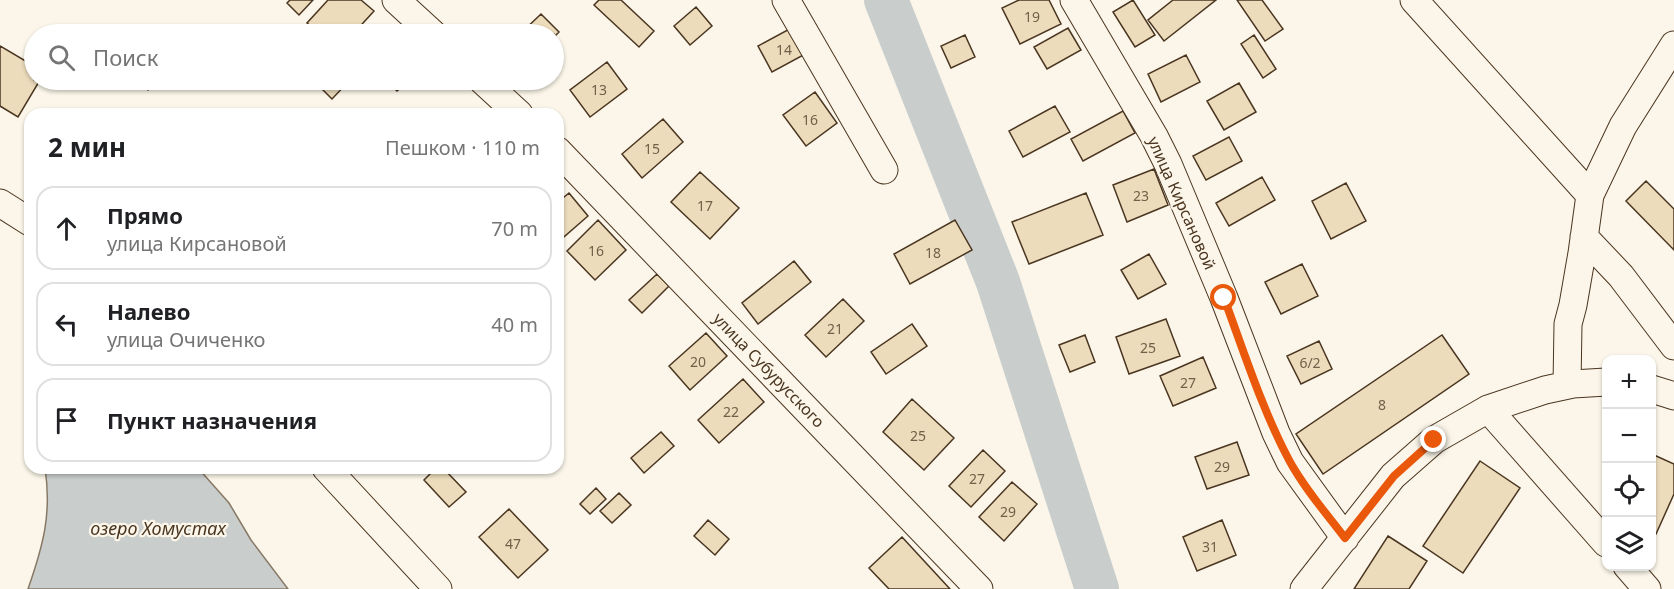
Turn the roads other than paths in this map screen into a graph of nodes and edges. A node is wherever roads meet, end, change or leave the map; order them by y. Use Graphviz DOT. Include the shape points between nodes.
graph roads {
  1 [pos="396,0"];
  2 [pos="786,0"];
  3 [pos="1074,0"];
  4 [pos="1414,0"];
  5 [pos="422,24"];
  6 [pos="1674,45"];
  7 [pos="493,90"];
  8 [pos="512,108"];
  9 [pos="564,157"];
  10 [pos="884,170"];
  11 [pos="1590,195"];
  12 [pos="0,203"];
  13 [pos="24,218"];
  14 [pos="1584,237"];
  15 [pos="1674,346"];
  16 [pos="1602,382"];
  17 [pos="1567,385"];
  18 [pos="1656,390"];
  19 [pos="1674,396"];
  20 [pos="1488,409"];
  21 [pos="332,474"];
  22 [pos="1345,538"];
  23 [pos="1602,538"];
  24 [pos="1631,571"];
  25 [pos="438,589"];
  26 [pos="979,589"];
  27 [pos="1304,589"];
  28 [pos="1647,589"];
  1 -- 5 [label="street"];
  2 -- 10 [label="street"];
  3 -- 22 [label="street, улица Кирсановой" via="1168,164 1290,462"];
  4 -- 11 [label="street"];
  6 -- 11 [label="street" via="1623,126"];
  7 -- 8 [label="street"];
  9 -- 26 [label="street, улица Субурусского"];
  11 -- 14 [label="street"];
  12 -- 13 [label="street"];
  14 -- 15 [label="street" via="1621,276"];
  14 -- 17 [label="street" via="1568,324"];
  16 -- 17 [label="street"];
  17 -- 20 [label="street"];
  18 -- 19 [label="street"];
  20 -- 22 [label="street" via="1434,440 1394,476"];
  20 -- 23 [label="street"];
  21 -- 25 [label="street"];
  22 -- 27 [label="street"];
  24 -- 28 [label="street"];
}
